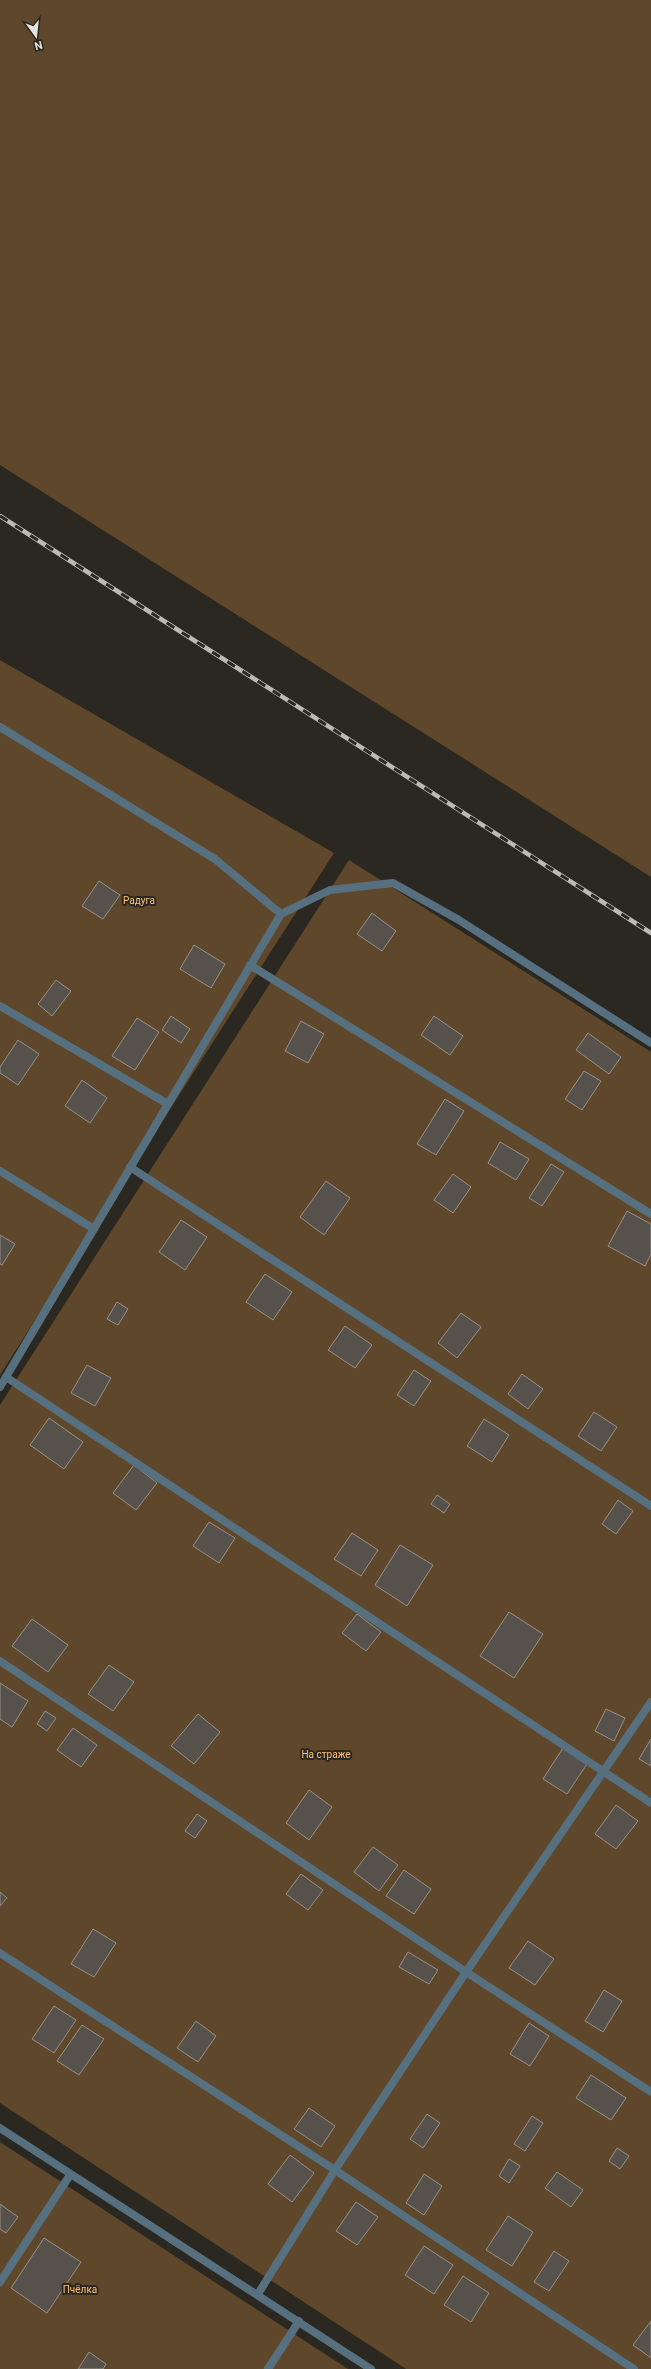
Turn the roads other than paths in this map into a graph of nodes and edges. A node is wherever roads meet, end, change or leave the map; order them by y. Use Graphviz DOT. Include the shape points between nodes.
graph roads {
  1 [pos="0,727"];
  2 [pos="281,914"];
  3 [pos="250,965"];
  4 [pos="0,1006"];
  5 [pos="651,1043"];
  6 [pos="168,1104"];
  7 [pos="130,1167"];
  8 [pos="0,1171"];
  9 [pos="651,1214"];
  10 [pos="94,1228"];
  11 [pos="6,1377"];
  12 [pos="0,1387"];
  13 [pos="651,1506"];
  14 [pos="0,1661"];
  15 [pos="651,1702"];
  16 [pos="605,1772"];
  17 [pos="651,1803"];
  18 [pos="0,1953"];
  19 [pos="466,1972"];
  20 [pos="651,2092"];
  21 [pos="0,2128"];
  22 [pos="335,2170"];
  23 [pos="70,2175"];
  24 [pos="0,2282"];
  25 [pos="258,2294"];
  26 [pos="299,2322"];
  27 [pos="268,2369"];
  28 [pos="371,2369"];
  29 [pos="634,2369"];
  1 -- 2 [label="street" via="215,859"];
  2 -- 3 [label="street"];
  2 -- 5 [label="street" via="330,890 393,883 459,920"];
  3 -- 6 [label="street"];
  3 -- 9 [label="street"];
  4 -- 6 [label="street"];
  6 -- 7 [label="street"];
  7 -- 10 [label="street"];
  7 -- 13 [label="street"];
  8 -- 10 [label="street"];
  10 -- 11 [label="street"];
  11 -- 12 [label="street"];
  11 -- 16 [label="street"];
  14 -- 19 [label="street"];
  15 -- 16 [label="street"];
  16 -- 17 [label="street"];
  16 -- 19 [label="street"];
  18 -- 22 [label="street"];
  19 -- 20 [label="street"];
  19 -- 22 [label="street"];
  21 -- 23 [label="street"];
  22 -- 25 [label="street"];
  22 -- 29 [label="street"];
  23 -- 24 [label="street"];
  23 -- 25 [label="street"];
  25 -- 26 [label="street"];
  26 -- 27 [label="street"];
  26 -- 28 [label="street"];
}
